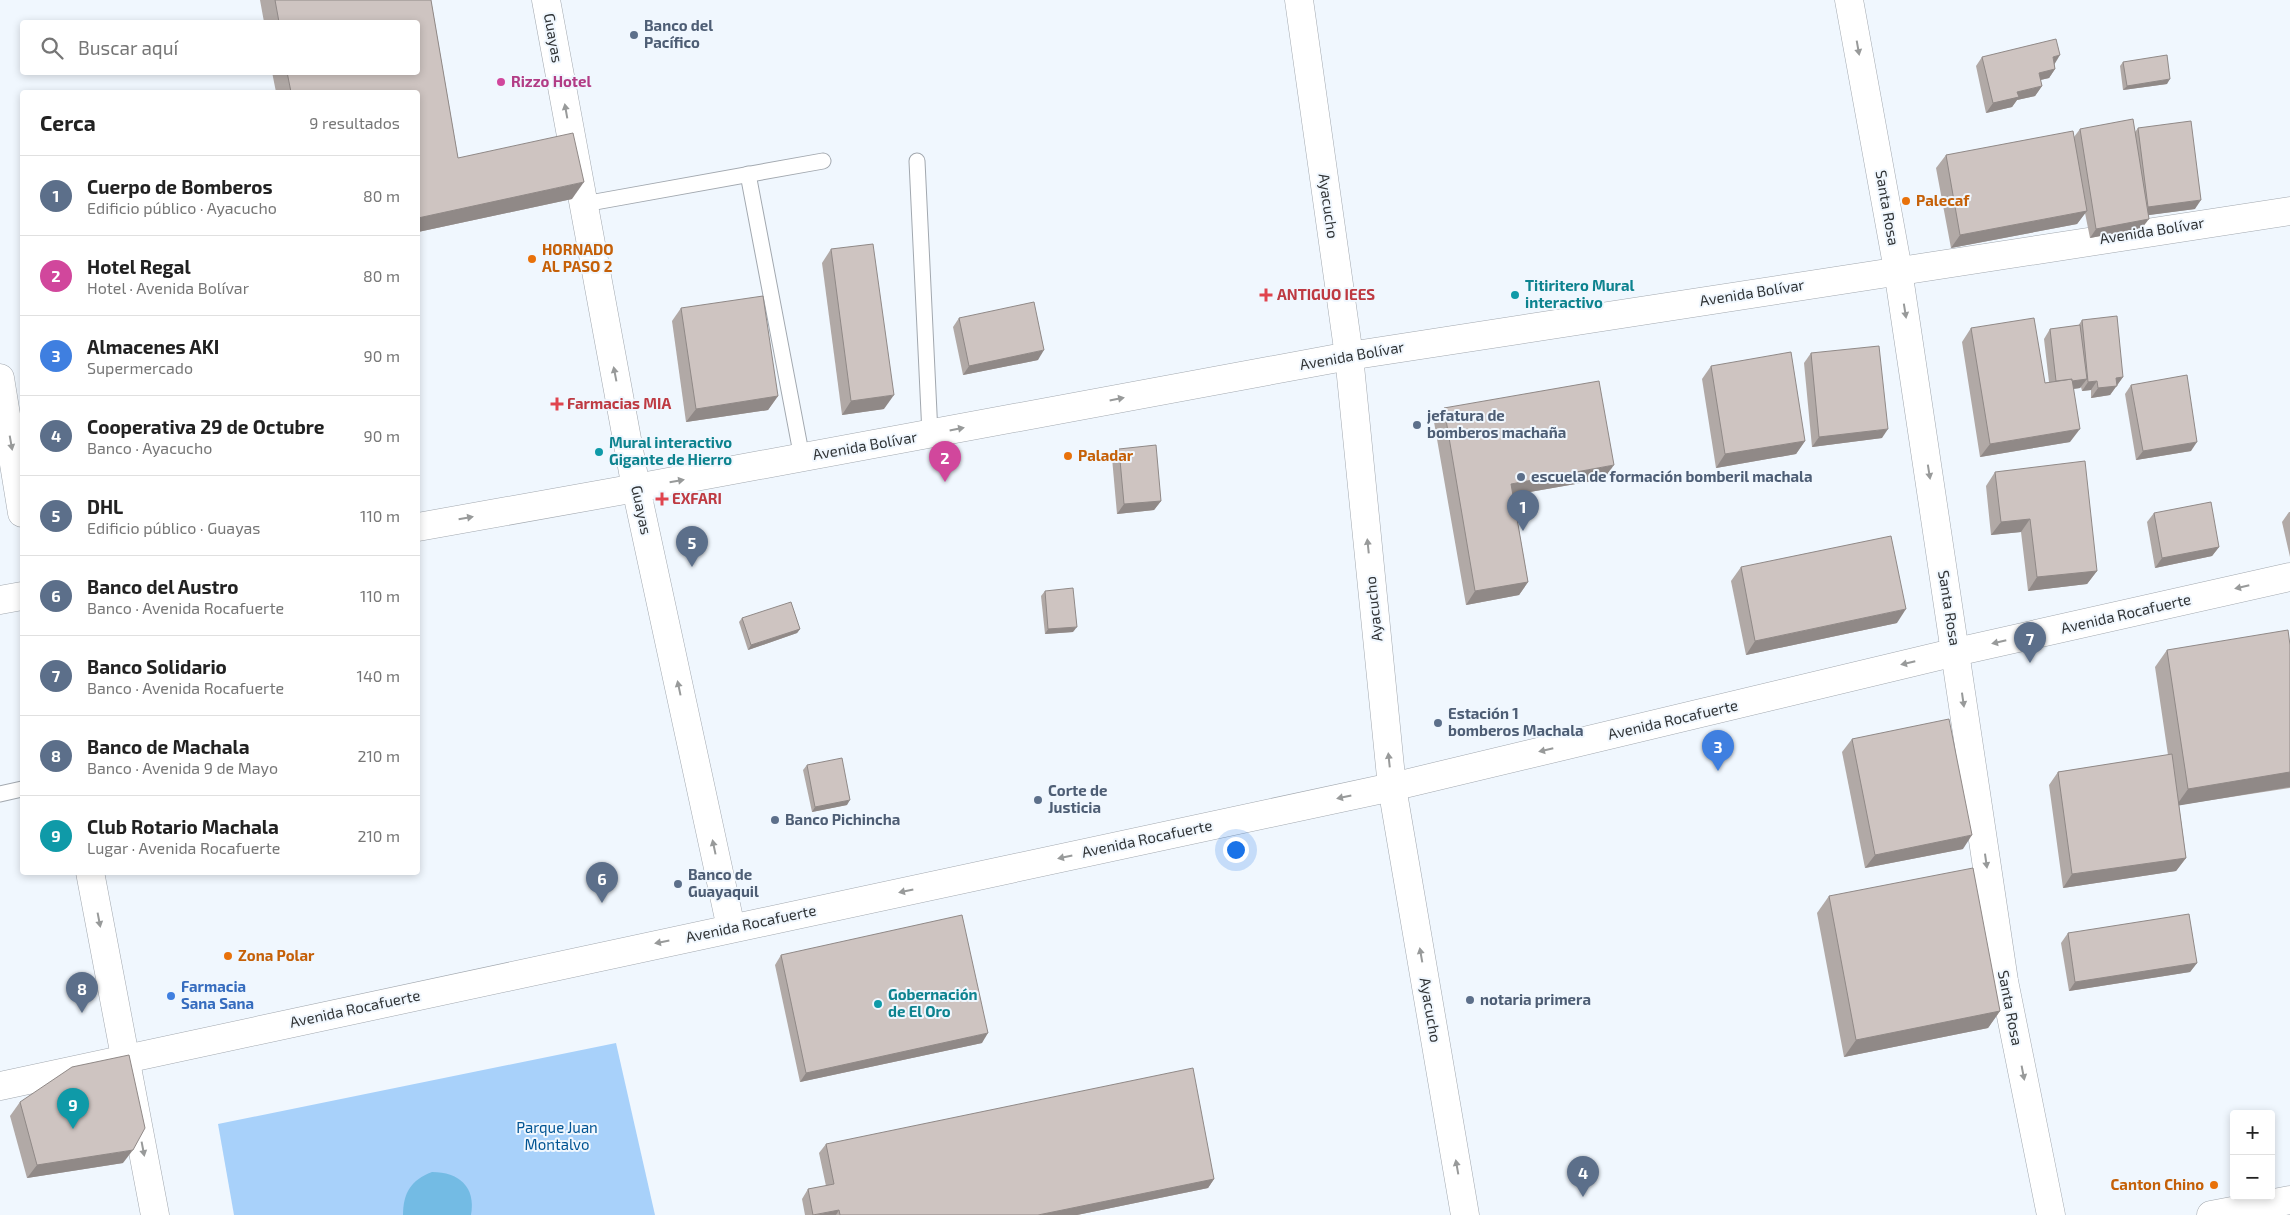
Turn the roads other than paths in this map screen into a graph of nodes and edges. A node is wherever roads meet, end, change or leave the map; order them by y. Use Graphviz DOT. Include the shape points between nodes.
graph roads {
  1 [pos="546,0"];
  2 [pos="1299,0"];
  3 [pos="1849,0"];
  4 [pos="823,161"];
  5 [pos="917,161"];
  6 [pos="748,174"];
  7 [pos="584,204"];
  8 [pos="2290,211"];
  9 [pos="1898,270"];
  10 [pos="1349,356"];
  11 [pos="0,378"];
  12 [pos="930,434"];
  13 [pos="802,458"];
  14 [pos="636,488"];
  15 [pos="20,500"];
  16 [pos="420,526"];
  17 [pos="2290,577"];
  18 [pos="20,596"];
  19 [pos="0,600"];
  20 [pos="1956,652"];
  21 [pos="1392,787"];
  22 [pos="20,789"];
  23 [pos="0,794"];
  24 [pos="91,875"];
  25 [pos="731,928"];
  26 [pos="126,1058"];
  27 [pos="0,1086"];
  28 [pos="2290,1200"];
  29 [pos="155,1215"];
  30 [pos="1465,1215"];
  31 [pos="2051,1215"];
  32 [pos="2211,1215"];
  7 -- 1 [label="street, Guayas, one-way"];
  2 -- 10 [label="street, Ayacucho"];
  3 -- 9 [label="street, Santa Rosa, one-way"];
  4 -- 6 [label="lane"];
  5 -- 12 [label="lane"];
  6 -- 7 [label="lane"];
  6 -- 13 [label="lane"];
  14 -- 7 [label="street, Guayas, one-way"];
  8 -- 9 [label="street, Avenida Bolívar"];
  9 -- 10 [label="street, Avenida Bolívar"];
  9 -- 20 [label="street, Santa Rosa, one-way"];
  12 -- 10 [label="street, Avenida Bolívar, one-way"];
  21 -- 10 [label="street, Ayacucho, one-way"];
  11 -- 15 [label="street, one-way"];
  12 -- 13 [label="street, Avenida Bolívar"];
  14 -- 13 [label="street, Avenida Bolívar, one-way"];
  16 -- 14 [label="street, Avenida Bolívar, one-way"];
  25 -- 14 [label="street, Guayas, one-way"];
  17 -- 20 [label="street, Avenida Rocafuerte, one-way"];
  18 -- 19 [label="street"];
  20 -- 21 [label="street, Avenida Rocafuerte, one-way"];
  20 -- 31 [label="street, Santa Rosa, one-way" via="2004,981"];
  21 -- 25 [label="street, Avenida Rocafuerte, one-way"];
  30 -- 21 [label="street, Ayacucho, one-way"];
  22 -- 23 [label="lane"];
  24 -- 26 [label="street, one-way"];
  25 -- 26 [label="street, Avenida Rocafuerte, one-way"];
  26 -- 27 [label="street, Avenida Rocafuerte"];
  26 -- 29 [label="street, one-way"];
  28 -- 32 [label="street"];
}
